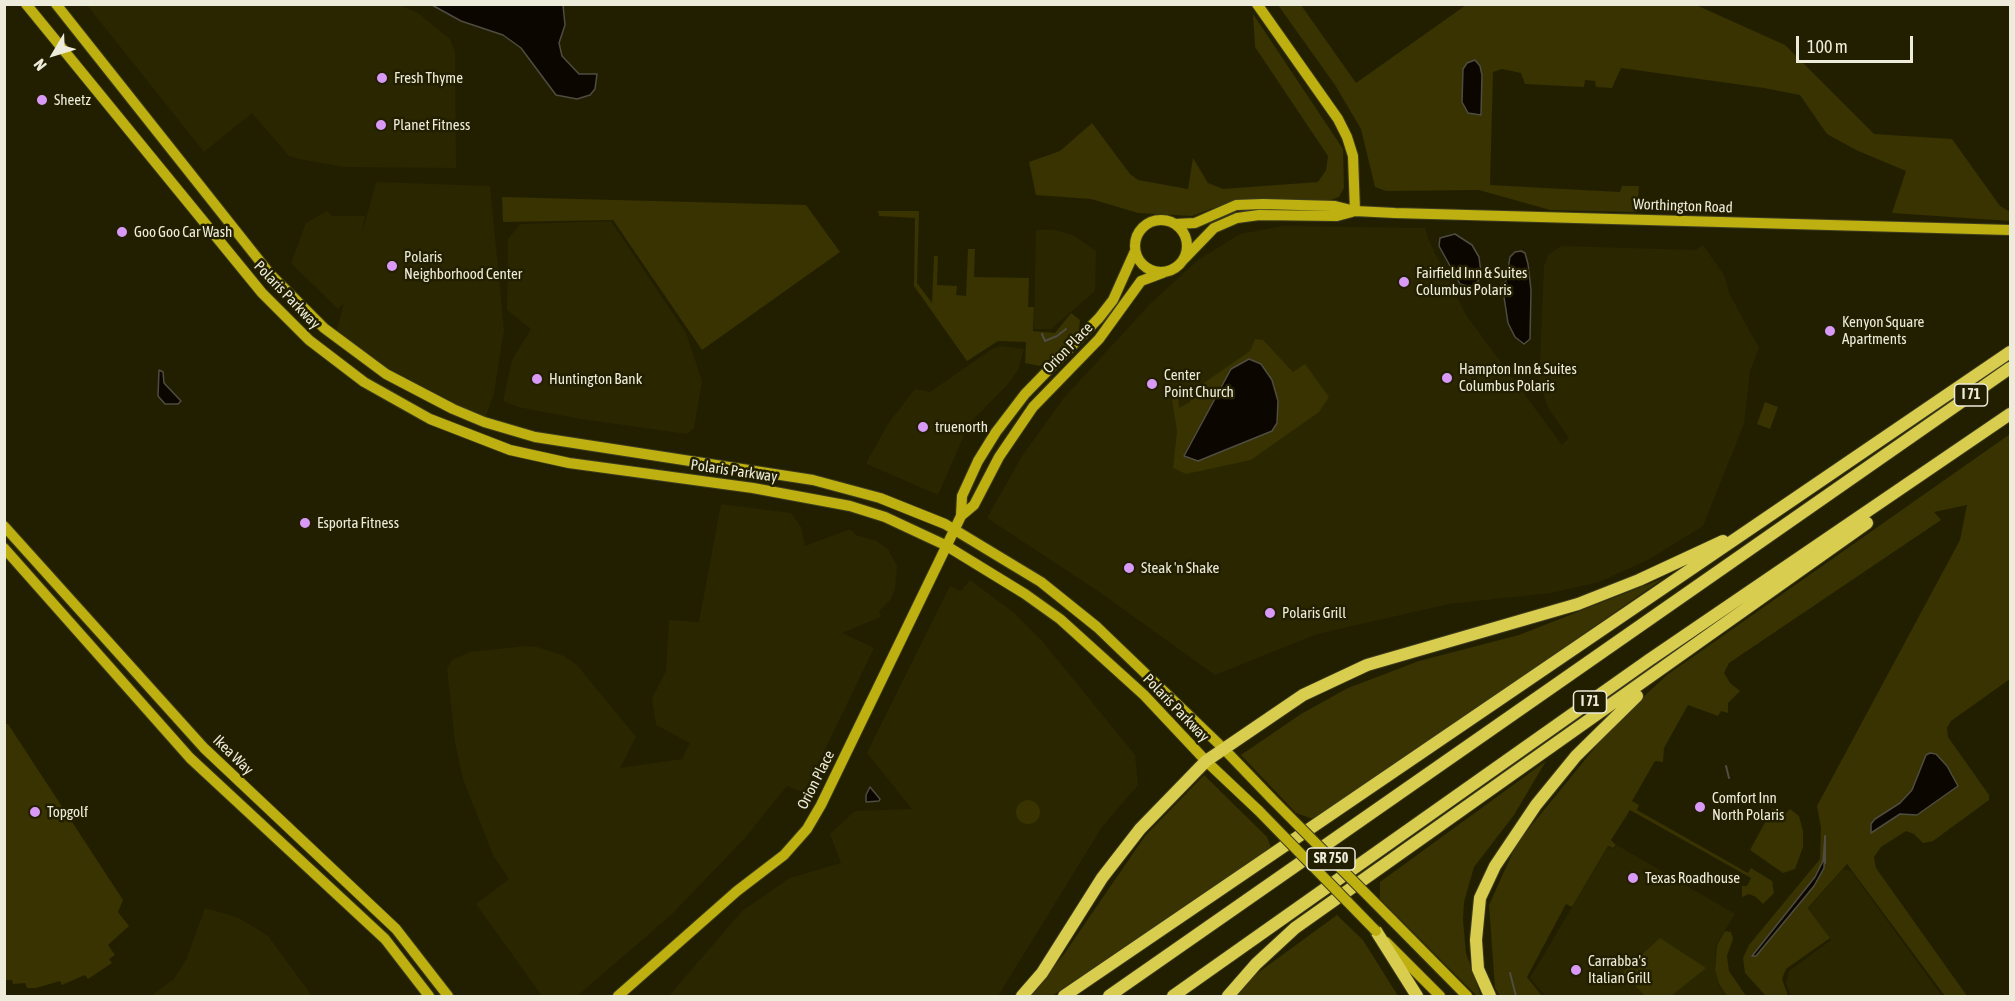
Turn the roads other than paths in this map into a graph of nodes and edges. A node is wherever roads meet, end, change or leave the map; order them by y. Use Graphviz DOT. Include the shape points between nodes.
graph roads {
  1 [pos="27,4"];
  2 [pos="56,4"];
  3 [pos="1257,4"];
  4 [pos="1355,211"];
  5 [pos="1175,224"];
  6 [pos="2010,230"];
  7 [pos="1135,251"];
  8 [pos="1184,259"];
  9 [pos="1166,272"];
  10 [pos="1124,278"];
  11 [pos="1109,327"];
  12 [pos="2010,352"];
  13 [pos="2010,368"];
  14 [pos="2010,415"];
  15 [pos="960,516"];
  16 [pos="4,526"];
  17 [pos="953,530"];
  18 [pos="1746,531"];
  19 [pos="945,545"];
  20 [pos="4,548"];
  21 [pos="1697,646"];
  22 [pos="1224,749"];
  23 [pos="1206,761"];
  24 [pos="1376,931"];
  25 [pos="429,996"];
  26 [pos="448,996"];
  27 [pos="618,996"];
  28 [pos="1022,996"];
  29 [pos="1064,996"];
  30 [pos="1109,996"];
  31 [pos="1173,996"];
  32 [pos="1228,996"];
  33 [pos="1417,996"];
  34 [pos="1440,996"];
  35 [pos="1467,996"];
  36 [pos="1490,996"];
  1 -- 19 [label="main road, Polaris Parkway" via="284,316 336,362 398,403 454,430 519,452 830,502 885,517"];
  2 -- 17 [label="main road, Polaris Parkway" via="284,290 342,343 406,387 484,422 535,437 813,480 880,498"];
  3 -- 4 [label="main road" via="1347,137 1353,156"];
  4 -- 5 [label="main road, Worthington Road" via="1335,206 1236,205 1195,223"];
  4 -- 6 [label="main road, Worthington Road"];
  4 -- 8 [label="main road, Worthington Road" via="1337,216 1237,218 1215,228"];
  5 -- 7 [label="main road" via="1159,220 1143,226"];
  5 -- 8 [label="main road" via="1185,236"];
  7 -- 9 [label="main road" via="1143,266"];
  7 -- 10 [label="main road, Orion Place"];
  8 -- 9 [label="main road"];
  9 -- 11 [label="main road, Orion Place" via="1141,281"];
  10 -- 11 [label="main road"];
  10 -- 15 [label="main road, Orion Place" via="1099,318 1025,394 996,432 962,496"];
  11 -- 15 [label="main road, Orion Place" via="1033,407 999,457 974,505"];
  12 -- 18 [label="highway"];
  13 -- 30 [label="highway, I 71"];
  14 -- 21 [label="highway"];
  14 -- 31 [label="highway, I 71" via="1640,666"];
  15 -- 17 [label="main road, Orion Place"];
  16 -- 26 [label="main road, Ikea Way" via="204,748 396,929"];
  17 -- 19 [label="main road, Orion Place"];
  17 -- 22 [label="main road, Polaris Parkway" via="1015,566 1072,606"];
  18 -- 22 [label="highway" via="1578,604 1396,655 1347,673 1303,695"];
  18 -- 29 [label="highway"];
  19 -- 23 [label="main road, Polaris Parkway" via="1060,619 1144,695"];
  19 -- 27 [label="main road, Orion Place" via="807,829 784,855"];
  20 -- 25 [label="main road" via="190,758 385,939"];
  21 -- 32 [label="highway" via="1296,928"];
  21 -- 36 [label="highway" via="1633,699 1576,756 1536,805 1495,866 1480,898 1476,940 1479,969"];
  22 -- 23 [label="highway"];
  22 -- 35 [label="main road, Polaris Parkway / SR 750, bridge"];
  23 -- 24 [label="main road, Polaris Parkway / SR 750, bridge"];
  23 -- 28 [label="highway" via="1127,844 1042,973"];
  24 -- 33 [label="highway"];
  24 -- 34 [label="main road, Polaris Parkway / SR 750"];
}
